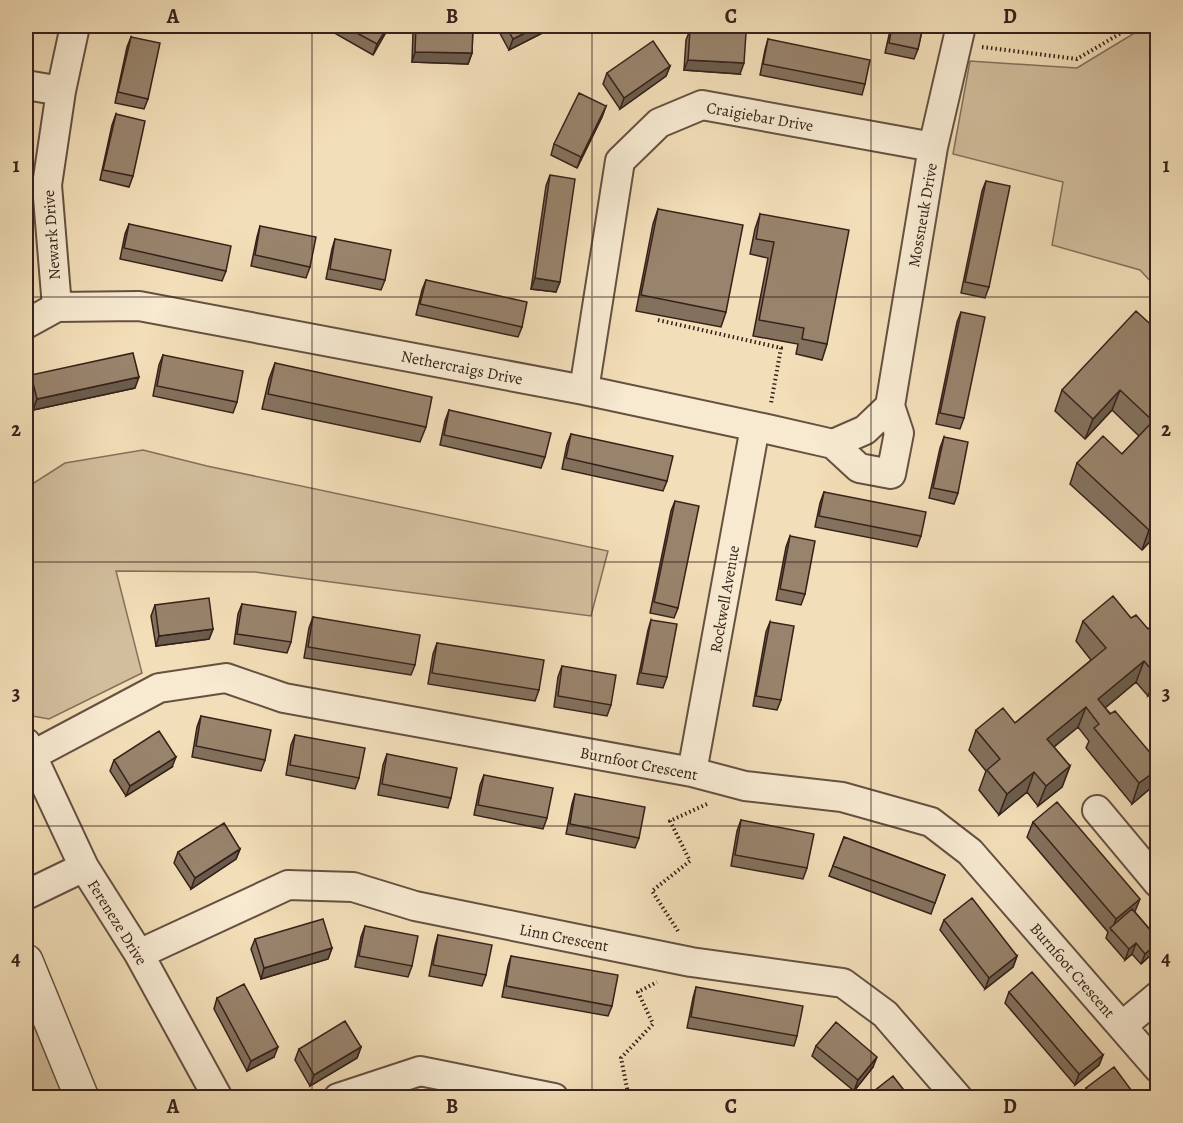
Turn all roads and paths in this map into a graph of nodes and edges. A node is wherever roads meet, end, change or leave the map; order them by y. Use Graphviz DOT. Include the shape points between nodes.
graph roads {
  1 [pos="75,26"];
  2 [pos="1133,26"];
  3 [pos="959,35"];
  4 [pos="26,85"];
  5 [pos="61,91"];
  6 [pos="933,147"];
  7 [pos="57,307"];
  8 [pos="658,320"];
  9 [pos="26,324"];
  10 [pos="584,390"];
  11 [pos="890,406"];
  12 [pos="761,428"];
  13 [pos="833,444"];
  14 [pos="891,474"];
  15 [pos="29,749"];
  16 [pos="692,772"];
  17 [pos="1097,810"];
  18 [pos="84,867"];
  19 [pos="1158,883"];
  20 [pos="26,896"];
  21 [pos="139,954"];
  22 [pos="26,961"];
  23 [pos="1158,996"];
  24 [pos="1122,1026"];
  25 [pos="1158,1068"];
  26 [pos="26,1092"];
  27 [pos="28,1098"];
  28 [pos="82,1098"];
  29 [pos="218,1098"];
  30 [pos="338,1098"];
  31 [pos="554,1098"];
  32 [pos="958,1098"];
  1 -- 5 [label="street, Newark Drive"];
  2 -- 3 [label="path" via="1077,59"];
  3 -- 6 [label="street, Mossneuk Drive"];
  4 -- 5 [label="street"];
  5 -- 7 [label="street, Newark Drive" via="47,185"];
  6 -- 10 [label="street, Craigiebar Drive" via="702,105 659,123 620,161"];
  6 -- 11 [label="street, Mossneuk Drive"];
  7 -- 9 [label="street, Nethercraigs Drive"];
  7 -- 10 [label="street, Nethercraigs Drive" via="139,306"];
  8 -- 12 [label="path" via="781,348"];
  10 -- 12 [label="street, Nethercraigs Drive"];
  11 -- 13 [label="street" via="865,429"];
  11 -- 14 [label="street, Mossneuk Drive" via="899,433"];
  12 -- 13 [label="street, Nethercraigs Drive"];
  12 -- 16 [label="street, Rockwell Avenue"];
  13 -- 14 [label="street, Nethercraigs Drive" via="859,468"];
  15 -- 16 [label="street, Burnfoot Crescent" via="159,688 226,678 284,698"];
  15 -- 18 [label="street, Fereneze Drive"];
  16 -- 24 [label="street, Burnfoot Crescent" via="745,786 842,797 931,822 970,852"];
  17 -- 19 [label="street"];
  18 -- 20 [label="street"];
  18 -- 21 [label="street, Fereneze Drive"];
  21 -- 29 [label="street, Fereneze Drive"];
  21 -- 32 [label="street, Linn Crescent" via="288,885 353,887 415,906 691,962 843,982 885,1014"];
  22 -- 28 [label="street"];
  23 -- 24 [label="street"];
  24 -- 25 [label="street, Burnfoot Crescent"];
  26 -- 27 [label="path"];
  30 -- 31 [label="street" via="420,1071"];
}
